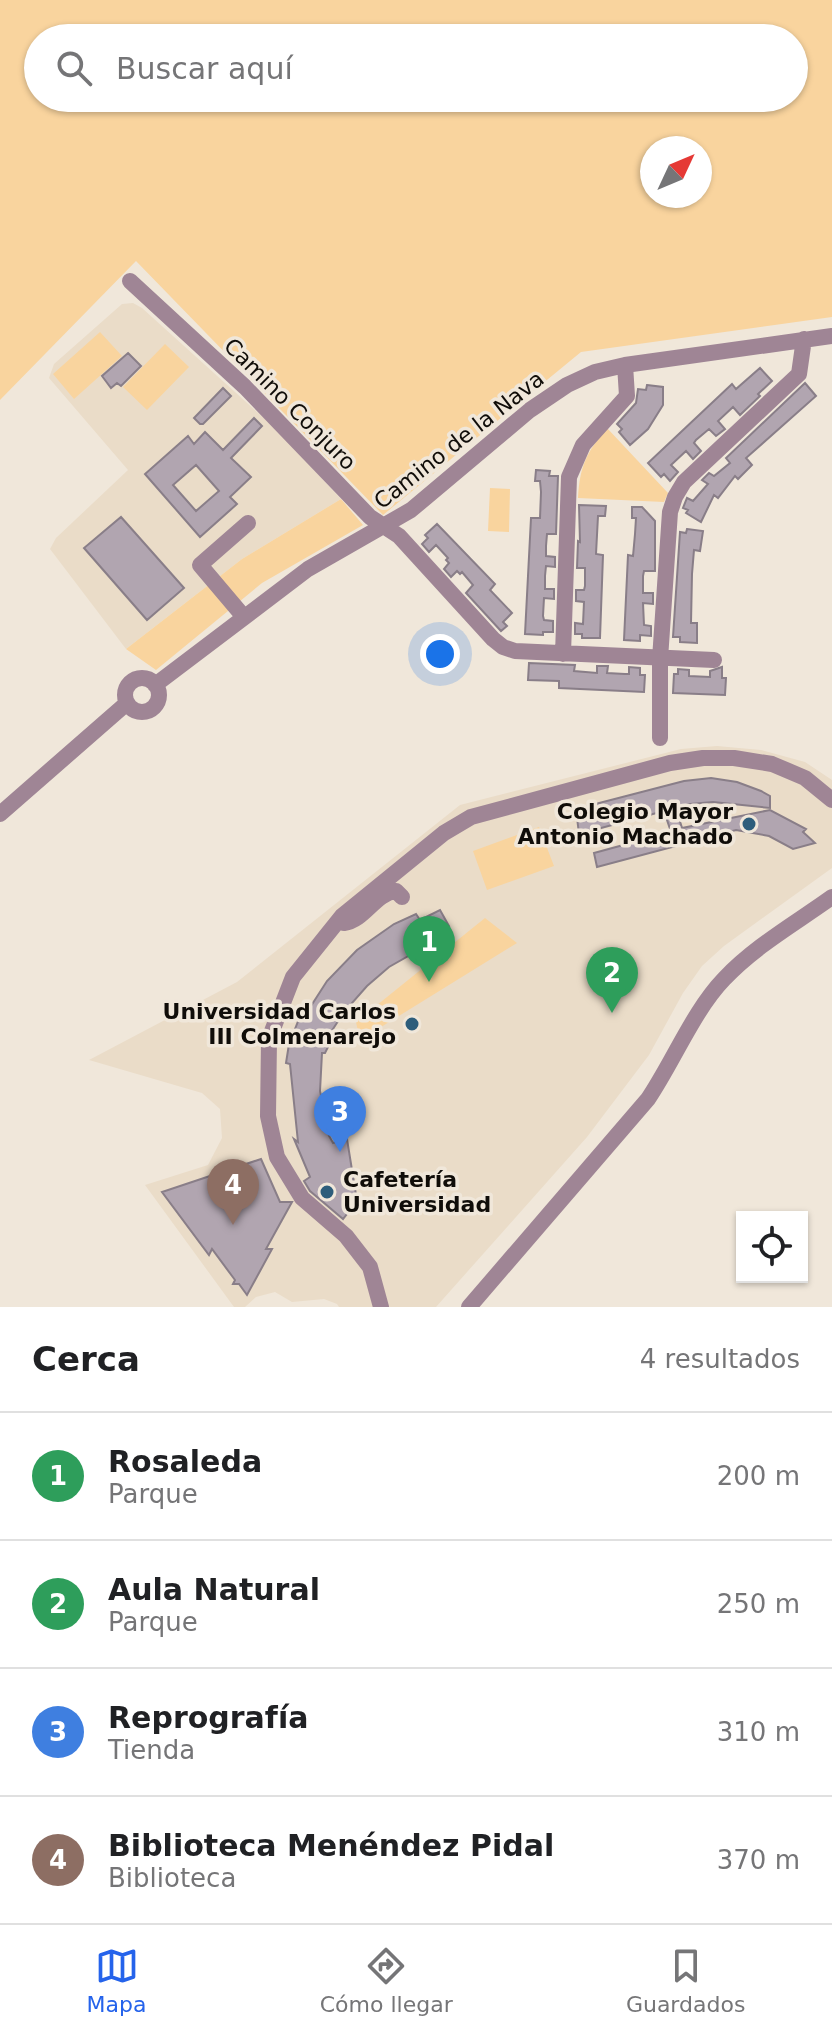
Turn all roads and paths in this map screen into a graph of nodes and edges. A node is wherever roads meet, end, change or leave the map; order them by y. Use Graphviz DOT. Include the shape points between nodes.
graph roads {
  1 [pos="130,281"];
  2 [pos="832,336"];
  3 [pos="804,339"];
  4 [pos="625,365"];
  5 [pos="248,523"];
  6 [pos="386,526"];
  7 [pos="244,617"];
  8 [pos="563,654"];
  9 [pos="660,659"];
  10 [pos="714,660"];
  11 [pos="155,685"];
  12 [pos="127,703"];
  13 [pos="660,738"];
  14 [pos="832,800"];
  15 [pos="0,814"];
  16 [pos="402,897"];
  17 [pos="832,897"];
  18 [pos="342,916"];
  19 [pos="381,1307"];
  20 [pos="469,1307"];
  1 -- 6 [label="street, Camino Conjuro" via="245,387 370,517"];
  2 -- 3 [label="street, Camino de la Nava"];
  3 -- 4 [label="street, Camino de la Nava"];
  3 -- 9 [label="street" via="799,374 684,482 675,497"];
  4 -- 6 [label="street, Camino de la Nava" via="595,372 530,410"];
  4 -- 8 [label="street" via="627,396 583,445 569,477"];
  5 -- 7 [label="street" via="200,565"];
  6 -- 7 [label="street, Camino de la Nava" via="308,569"];
  6 -- 8 [label="street, Camino Conjuro" via="503,647"];
  7 -- 11 [label="street, Camino de la Nava"];
  8 -- 9 [label="street, Camino Conjuro"];
  9 -- 10 [label="street, Camino Conjuro"];
  9 -- 13 [label="street"];
  11 -- 12 [label="street" via="145,678 133,680 125,691"];
  11 -- 12 [label="street" via="158,698 151,709 138,711"];
  12 -- 15 [label="street"];
  14 -- 18 [label="street" via="805,778 772,764 734,758 670,763 471,817"];
  16 -- 18 [label="street" via="388,892 353,922 344,923"];
  17 -- 20 [label="street" via="722,980 648,1099"];
  18 -- 19 [label="street" via="293,977 269,1039 268,1116 277,1157 302,1198 346,1236 370,1267"];
}
